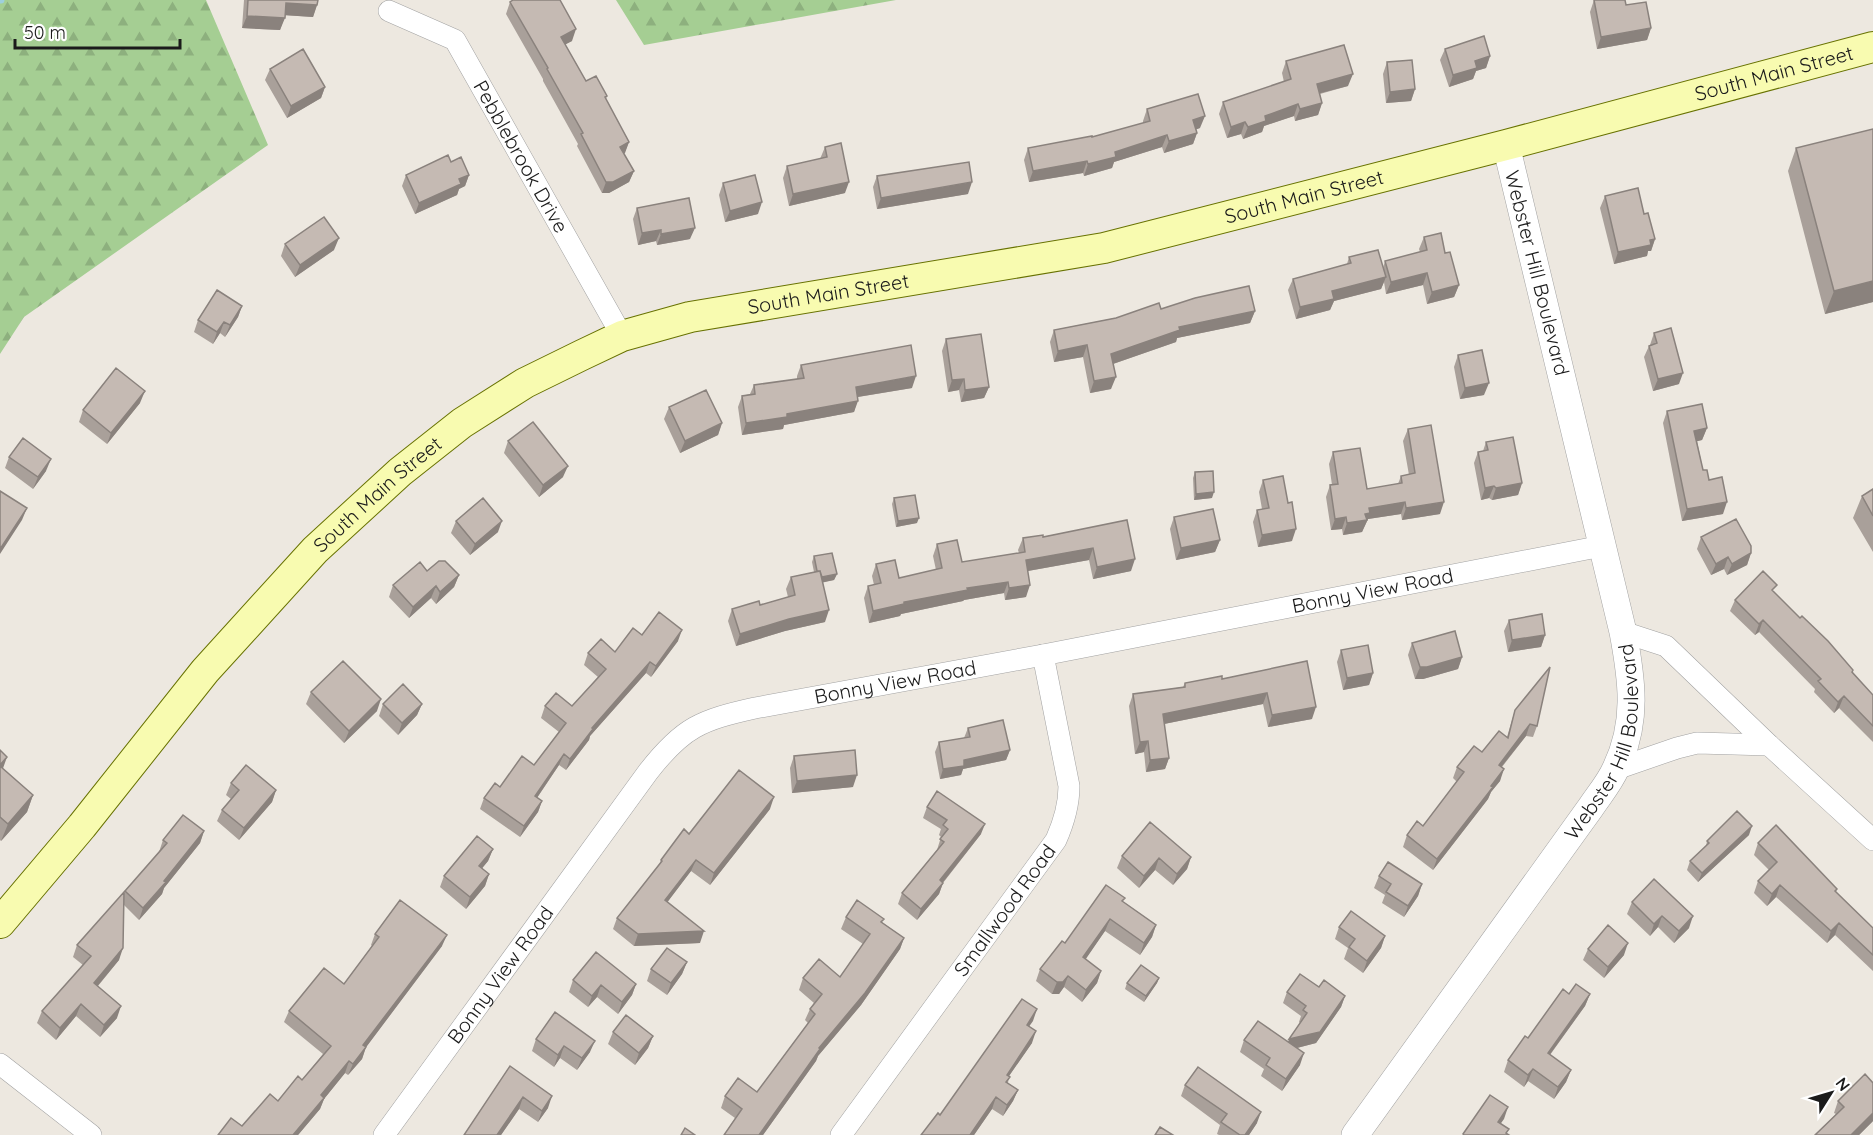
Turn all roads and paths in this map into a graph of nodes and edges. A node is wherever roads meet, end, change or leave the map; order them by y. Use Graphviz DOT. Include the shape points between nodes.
graph roads {
  1 [pos="389,11"];
  2 [pos="1873,47"];
  3 [pos="1506,146"];
  4 [pos="622,336"];
  5 [pos="1602,546"];
  6 [pos="1623,632"];
  7 [pos="1043,655"];
  8 [pos="1769,745"];
  9 [pos="1616,769"];
  10 [pos="1873,840"];
  11 [pos="0,923"];
  12 [pos="0,1064"];
  13 [pos="91,1135"];
  14 [pos="384,1135"];
  15 [pos="841,1135"];
  16 [pos="1355,1135"];
  1 -- 4 [label="street, Pebblebrook Drive" via="454,40"];
  2 -- 3 [label="main road, South Main Street"];
  3 -- 4 [label="main road, South Main Street" via="1104,248 690,317"];
  3 -- 5 [label="street, Webster Hill Boulevard"];
  4 -- 11 [label="main road, South Main Street" via="525,383 462,423 400,472 315,550 205,671"];
  5 -- 6 [label="street, Webster Hill Boulevard"];
  5 -- 7 [label="street, Bonny View Road"];
  6 -- 8 [label="street" via="1666,646"];
  6 -- 9 [label="street, Webster Hill Boulevard" via="1632,679 1632,707"];
  7 -- 14 [label="street, Bonny View Road" via="755,708 702,722 687,731 648,772"];
  7 -- 15 [label="street, Smallwood Road" via="1069,786 1068,804 1056,840"];
  8 -- 9 [label="street" via="1697,743"];
  8 -- 10 [label="street"];
  9 -- 16 [label="street, Webster Hill Boulevard"];
  12 -- 13 [label="street"];
}
